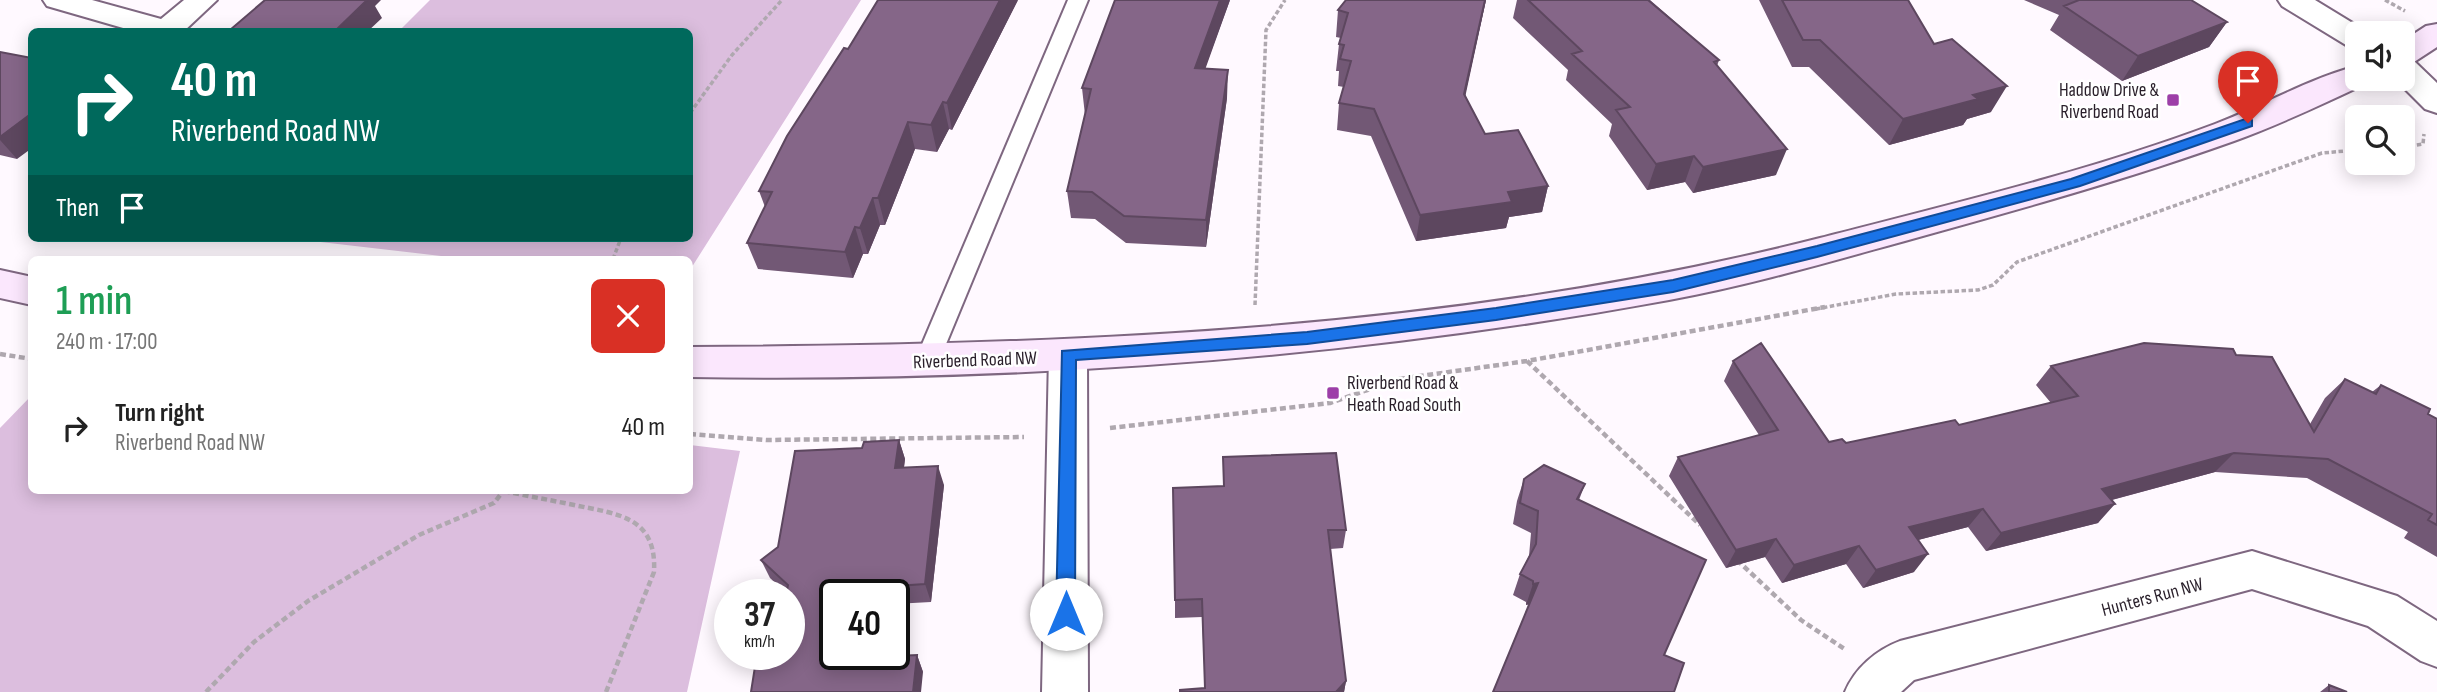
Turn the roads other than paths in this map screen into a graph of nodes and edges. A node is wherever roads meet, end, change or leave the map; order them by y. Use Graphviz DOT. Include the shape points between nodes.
graph roads {
  1 [pos="58,0"];
  2 [pos="202,0"];
  3 [pos="1078,0"];
  4 [pos="2293,0"];
  5 [pos="159,28"];
  6 [pos="168,28"];
  7 [pos="2345,31"];
  8 [pos="2437,33"];
  9 [pos="2415,47"];
  10 [pos="2415,64"];
  11 [pos="2437,68"];
  12 [pos="2415,80"];
  13 [pos="2345,81"];
  14 [pos="2437,102"];
  15 [pos="0,284"];
  16 [pos="28,290"];
  17 [pos="1068,355"];
  18 [pos="927,361"];
  19 [pos="693,362"];
  20 [pos="2437,646"];
  21 [pos="1876,684"];
  22 [pos="1065,692"];
  1 -- 5 [label="street"];
  2 -- 6 [label="street"];
  3 -- 18 [label="lane"];
  4 -- 7 [label="street"];
  8 -- 9 [label="main road"];
  10 -- 11 [label="street"];
  12 -- 14 [label="street"];
  13 -- 17 [label="main road, Riverbend Road NW" via="2226,132 2075,183 1817,252 1659,288 1496,314 1253,343"];
  15 -- 16 [label="main road"];
  17 -- 18 [label="main road, Riverbend Road NW"];
  17 -- 22 [label="street"];
  18 -- 19 [label="main road, Riverbend Road NW"];
  20 -- 21 [label="street, Hunters Run NW" via="2381,610 2252,570 1900,662"];
}
